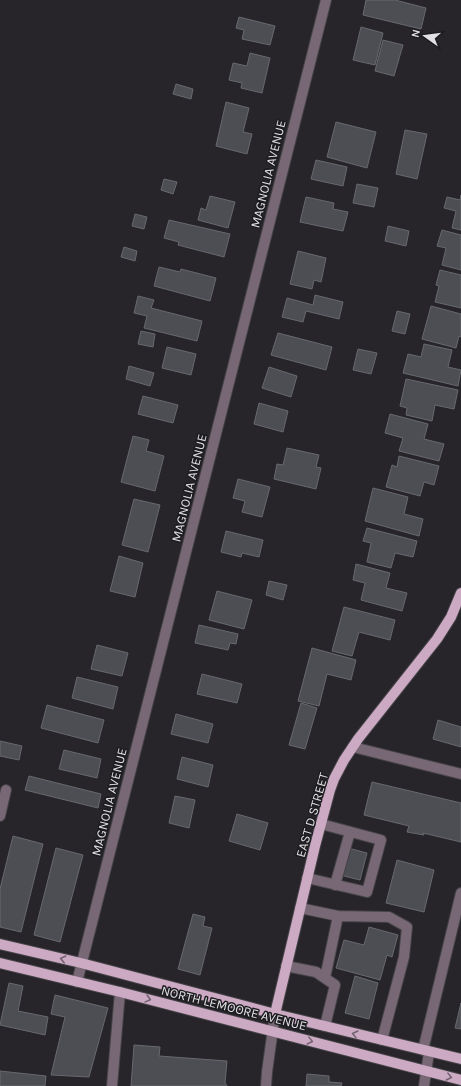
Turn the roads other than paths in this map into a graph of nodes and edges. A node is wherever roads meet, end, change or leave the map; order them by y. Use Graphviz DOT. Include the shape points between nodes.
graph roads {
  1 [pos="326,0"];
  2 [pos="461,593"];
  3 [pos="353,747"];
  4 [pos="461,774"];
  5 [pos="6,790"];
  6 [pos="0,816"];
  7 [pos="321,824"];
  8 [pos="350,832"];
  9 [pos="307,878"];
  10 [pos="335,884"];
  11 [pos="461,893"];
  12 [pos="300,908"];
  13 [pos="338,916"];
  14 [pos="0,944"];
  15 [pos="0,963"];
  16 [pos="81,963"];
  17 [pos="286,966"];
  18 [pos="325,978"];
  19 [pos="77,982"];
  20 [pos="120,992"];
  21 [pos="275,1014"];
  22 [pos="325,1026"];
  23 [pos="272,1032"];
  24 [pos="382,1040"];
  25 [pos="426,1051"];
  26 [pos="461,1059"];
  27 [pos="425,1071"];
  28 [pos="461,1080"];
  29 [pos="112,1086"];
  30 [pos="266,1086"];
  31 [pos="424,1086"];
  1 -- 16 [label="street, MAGNOLIA AVENUE"];
  2 -- 3 [label="main road, EAST D STREET" via="451,617 437,639"];
  3 -- 4 [label="street"];
  3 -- 7 [label="main road, EAST D STREET" via="334,779"];
  5 -- 6 [label="street"];
  7 -- 8 [label="street"];
  7 -- 9 [label="main road, EAST D STREET"];
  8 -- 10 [label="street"];
  8 -- 10 [label="street" via="381,840 367,892"];
  9 -- 10 [label="street"];
  9 -- 12 [label="main road, EAST D STREET"];
  11 -- 25 [label="street"];
  12 -- 13 [label="street"];
  12 -- 17 [label="main road, EAST D STREET"];
  13 -- 18 [label="street"];
  13 -- 24 [label="street" via="389,917 407,927 404,957"];
  16 -- 14 [label="main road, NORTH LEMOORE AVENUE, one-way"];
  15 -- 19 [label="main road, NORTH LEMOORE AVENUE"];
  16 -- 19 [label="street, MAGNOLIA AVENUE"];
  16 -- 21 [label="main road, NORTH LEMOORE AVENUE"];
  17 -- 18 [label="street" via="316,972"];
  17 -- 21 [label="main road, EAST D STREET"];
  18 -- 22 [label="street" via="335,985"];
  19 -- 20 [label="main road, NORTH LEMOORE AVENUE"];
  20 -- 23 [label="main road, NORTH LEMOORE AVENUE, one-way"];
  20 -- 29 [label="street"];
  21 -- 22 [label="main road, NORTH LEMOORE AVENUE"];
  21 -- 23 [label="street, EAST D STREET"];
  24 -- 22 [label="main road, NORTH LEMOORE AVENUE, one-way"];
  23 -- 27 [label="main road, NORTH LEMOORE AVENUE, one-way"];
  23 -- 30 [label="street, EAST D STREET"];
  24 -- 25 [label="main road, NORTH LEMOORE AVENUE"];
  25 -- 26 [label="main road, NORTH LEMOORE AVENUE"];
  25 -- 27 [label="street"];
  27 -- 28 [label="main road, NORTH LEMOORE AVENUE, one-way"];
  27 -- 31 [label="street"];
}
